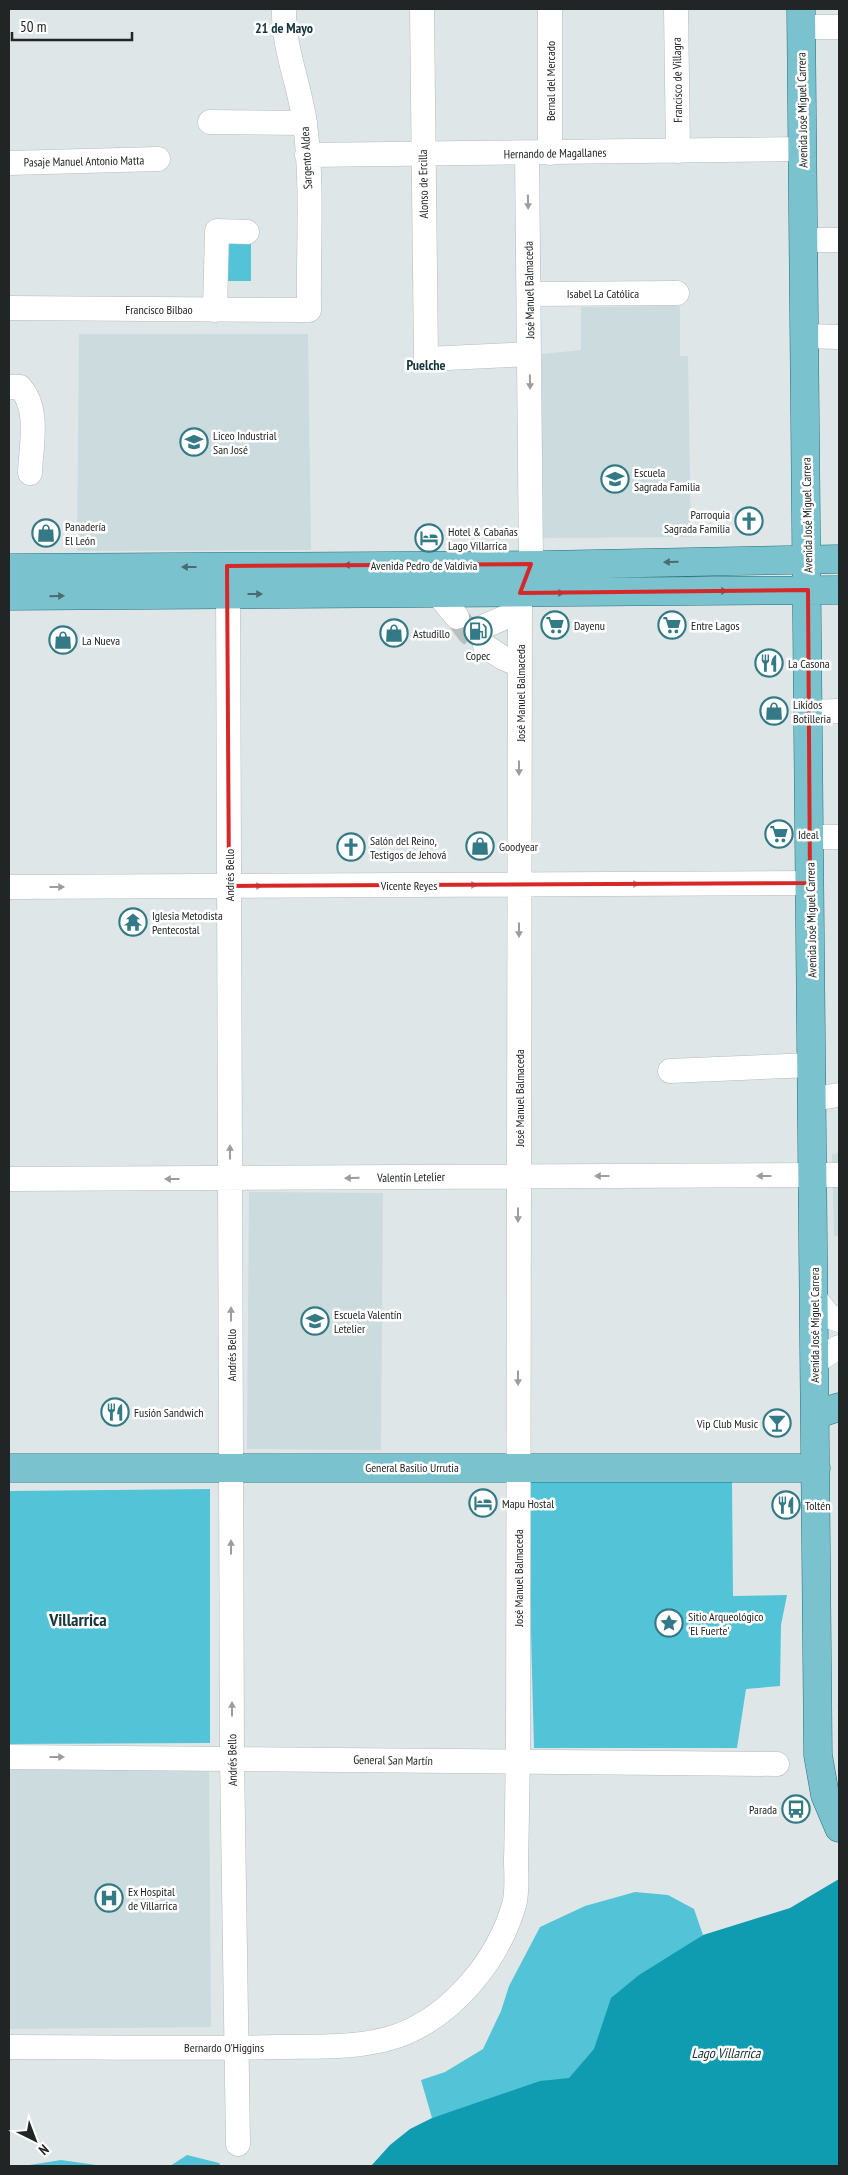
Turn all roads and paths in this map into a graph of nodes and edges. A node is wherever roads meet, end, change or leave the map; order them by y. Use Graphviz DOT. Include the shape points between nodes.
graph roads {
  1 [pos="284,9"];
  2 [pos="422,9"];
  3 [pos="550,9"];
  4 [pos="676,9"];
  5 [pos="801,18"];
  6 [pos="839,28"];
  7 [pos="210,122"];
  8 [pos="305,122"];
  9 [pos="802,149"];
  10 [pos="678,151"];
  11 [pos="539,153"];
  12 [pos="422,154"];
  13 [pos="307,155"];
  14 [pos="158,159"];
  15 [pos="9,163"];
  16 [pos="247,232"];
  17 [pos="804,240"];
  18 [pos="839,240"];
  19 [pos="677,293"];
  20 [pos="529,294"];
  21 [pos="9,308"];
  22 [pos="215,310"];
  23 [pos="309,310"];
  24 [pos="805,336"];
  25 [pos="839,337"];
  26 [pos="529,354"];
  27 [pos="9,387"];
  28 [pos="30,473"];
  29 [pos="807,559"];
  30 [pos="839,559"];
  31 [pos="531,564"];
  32 [pos="228,566"];
  33 [pos="9,568"];
  34 [pos="808,590"];
  35 [pos="839,590"];
  36 [pos="228,594"];
  37 [pos="438,594"];
  38 [pos="9,596"];
  39 [pos="511,599"];
  40 [pos="477,626"];
  41 [pos="520,665"];
  42 [pos="839,711"];
  43 [pos="809,712"];
  44 [pos="839,837"];
  45 [pos="810,838"];
  46 [pos="810,883"];
  47 [pos="519,884"];
  48 [pos="229,886"];
  49 [pos="9,887"];
  50 [pos="812,1066"];
  51 [pos="670,1071"];
  52 [pos="839,1095"];
  53 [pos="812,1099"];
  54 [pos="518,1176"];
  55 [pos="826,1176"];
  56 [pos="230,1179"];
  57 [pos="9,1180"];
  58 [pos="814,1297"];
  59 [pos="839,1320"];
  60 [pos="839,1347"];
  61 [pos="815,1362"];
  62 [pos="833,1411"];
  63 [pos="518,1467"];
  64 [pos="9,1468"];
  65 [pos="816,1468"];
  66 [pos="231,1469"];
  67 [pos="9,1757"];
  68 [pos="232,1758"];
  69 [pos="518,1761"];
  70 [pos="776,1764"];
  71 [pos="838,1827"];
  72 [pos="433,2017"];
  73 [pos="9,2047"];
  74 [pos="238,2048"];
  75 [pos="238,2144"];
  1 -- 8 [label="street, Sargento Aldea" via="287,50"];
  2 -- 12 [label="street, Alonso de Ercilla"];
  3 -- 11 [label="street, Bernal del Mercado"];
  4 -- 10 [label="street, Francisco de Villagra"];
  5 -- 6 [label="street"];
  5 -- 9 [label="main road, Avenida José Miguel Carrera"];
  7 -- 8 [label="street"];
  8 -- 13 [label="street, Sargento Aldea"];
  9 -- 10 [label="street, Hernando de Magallanes"];
  9 -- 17 [label="main road, Avenida José Miguel Carrera"];
  10 -- 11 [label="street, Hernando de Magallanes"];
  11 -- 12 [label="street, Hernando de Magallanes"];
  11 -- 20 [label="street, José Manuel Balmaceda, one-way"];
  12 -- 13 [label="street, Hernando de Magallanes"];
  12 -- 26 [label="street, Alonso de Ercilla" via="426,359"];
  13 -- 23 [label="street, Sargento Aldea"];
  14 -- 15 [label="street, Pasaje Manuel Antonio Matta"];
  16 -- 22 [label="street" via="216,232"];
  17 -- 18 [label="street"];
  17 -- 24 [label="main road, Avenida José Miguel Carrera"];
  19 -- 20 [label="street, Isabel La Católica"];
  20 -- 26 [label="street, José Manuel Balmaceda"];
  21 -- 22 [label="street, Francisco Bilbao"];
  22 -- 23 [label="street, Francisco Bilbao"];
  24 -- 25 [label="street"];
  24 -- 29 [label="main road, Avenida José Miguel Carrera"];
  26 -- 31 [label="street, José Manuel Balmaceda, one-way"];
  27 -- 28 [label="street" via="20,387 32,407"];
  29 -- 30 [label="main road, Avenida Pedro de Valdivia"];
  29 -- 31 [label="main road, Avenida Pedro de Valdivia, one-way"];
  29 -- 34 [label="main road, Avenida José Miguel Carrera"];
  31 -- 32 [label="main road, Avenida Pedro de Valdivia, one-way"];
  31 -- 39 [label="street, José Manuel Balmaceda"];
  32 -- 33 [label="main road, Avenida Pedro de Valdivia, one-way"];
  32 -- 36 [label="street, Andrés Bello"];
  34 -- 35 [label="main road"];
  39 -- 34 [label="main road, one-way"];
  34 -- 43 [label="main road, Avenida José Miguel Carrera"];
  36 -- 37 [label="main road, one-way"];
  38 -- 36 [label="main road, one-way"];
  36 -- 48 [label="street, Andrés Bello"];
  37 -- 39 [label="main road"];
  37 -- 40 [label="street"];
  39 -- 40 [label="street"];
  39 -- 41 [label="street, José Manuel Balmaceda"];
  40 -- 41 [label="street"];
  41 -- 47 [label="street, José Manuel Balmaceda, one-way"];
  42 -- 43 [label="street"];
  43 -- 45 [label="main road, Avenida José Miguel Carrera"];
  44 -- 45 [label="street"];
  45 -- 46 [label="main road, Avenida José Miguel Carrera"];
  47 -- 46 [label="street, Vicente Reyes, one-way"];
  46 -- 50 [label="main road, Avenida José Miguel Carrera"];
  48 -- 47 [label="street, Vicente Reyes, one-way"];
  47 -- 54 [label="street, José Manuel Balmaceda, one-way"];
  49 -- 48 [label="street, Vicente Reyes, one-way"];
  56 -- 48 [label="street, Andrés Bello, one-way"];
  50 -- 51 [label="street"];
  50 -- 53 [label="main road, Avenida José Miguel Carrera"];
  52 -- 53 [label="street"];
  53 -- 55 [label="main road, Avenida José Miguel Carrera"];
  55 -- 54 [label="street, Valentín Letelier, one-way"];
  54 -- 56 [label="street, Valentín Letelier, one-way"];
  54 -- 63 [label="street, José Manuel Balmaceda, one-way"];
  55 -- 58 [label="main road, Avenida José Miguel Carrera"];
  56 -- 57 [label="street, Valentín Letelier, one-way"];
  66 -- 56 [label="street, Andrés Bello, one-way"];
  58 -- 59 [label="street" via="828,1316"];
  58 -- 61 [label="main road, Avenida José Miguel Carrera"];
  60 -- 61 [label="street"];
  61 -- 62 [label="main road, Avenida José Miguel Carrera"];
  62 -- 65 [label="main road, Avenida José Miguel Carrera"];
  63 -- 65 [label="main road, General Basilio Urrutia"];
  63 -- 66 [label="main road, General Basilio Urrutia"];
  63 -- 69 [label="street, José Manuel Balmaceda"];
  64 -- 66 [label="main road, General Basilio Urrutia"];
  65 -- 71 [label="main road, Avenida José Miguel Carrera" via="819,1768 825,1796"];
  68 -- 66 [label="street, Andrés Bello, one-way"];
  67 -- 68 [label="street, General San Martín, one-way"];
  68 -- 69 [label="street, General San Martín"];
  68 -- 74 [label="street, Andrés Bello"];
  69 -- 70 [label="street, General San Martín"];
  69 -- 72 [label="street, José Manuel Balmaceda" via="515,1902 506,1932 468,1986"];
  72 -- 74 [label="street, Bernardo O'Higgins" via="402,2034 368,2044"];
  73 -- 74 [label="street, Bernardo O'Higgins"];
  74 -- 75 [label="street, Andrés Bello"];
}
